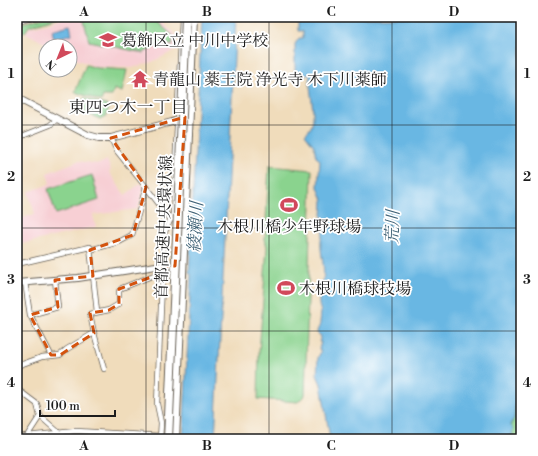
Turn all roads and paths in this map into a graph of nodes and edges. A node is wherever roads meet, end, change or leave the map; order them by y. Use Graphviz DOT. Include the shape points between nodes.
graph roads {
  1 [pos="35,17"];
  2 [pos="182,17"];
  3 [pos="186,17"];
  4 [pos="190,17"];
  5 [pos="193,17"];
  6 [pos="17,22"];
  7 [pos="17,98"];
  8 [pos="185,117"];
  9 [pos="56,120"];
  10 [pos="177,120"];
  11 [pos="17,138"];
  12 [pos="111,138"];
  13 [pos="146,187"];
  14 [pos="169,222"];
  15 [pos="180,223"];
  16 [pos="90,250"];
  17 [pos="17,264"];
  18 [pos="163,266"];
  19 [pos="178,266"];
  20 [pos="162,273"];
  21 [pos="94,276"];
  22 [pos="55,280"];
  23 [pos="25,282"];
  24 [pos="17,283"];
  25 [pos="97,312"];
  26 [pos="30,315"];
  27 [pos="94,333"];
  28 [pos="51,356"];
  29 [pos="17,366"];
  30 [pos="104,369"];
  31 [pos="17,390"];
  32 [pos="40,416"];
  33 [pos="59,433"];
  34 [pos="26,436"];
  35 [pos="17,437"];
  36 [pos="167,438"];
  37 [pos="66,439"];
  1 -- 6 [label="street"];
  2 -- 10 [label="street"];
  3 -- 36 [label="highway, 首都高速中央環状線, bridge"];
  4 -- 8 [label="main road"];
  5 -- 36 [label="highway, 首都高速中央環状線"];
  7 -- 9 [label="main road"];
  8 -- 10 [label="main road"];
  8 -- 15 [label="main road"];
  9 -- 11 [label="street" via="50,125"];
  9 -- 12 [label="main road" via="93,137"];
  10 -- 12 [label="main road"];
  10 -- 14 [label="street" via="173,214"];
  12 -- 13 [label="street" via="117,151"];
  13 -- 14 [label="street"];
  13 -- 16 [label="street" via="132,235"];
  14 -- 15 [label="street"];
  14 -- 18 [label="street" via="164,234"];
  15 -- 19 [label="main road"];
  16 -- 17 [label="street" via="90,246"];
  16 -- 21 [label="street"];
  18 -- 19 [label="main road"];
  18 -- 20 [label="street"];
  18 -- 21 [label="main road"];
  19 -- 36 [label="main road"];
  20 -- 25 [label="street" via="122,288 119,291 119,304 109,310"];
  20 -- 36 [label="street" via="157,404"];
  21 -- 22 [label="main road"];
  21 -- 25 [label="street"];
  22 -- 23 [label="main road"];
  22 -- 26 [label="street" via="58,307"];
  23 -- 24 [label="main road"];
  23 -- 26 [label="street"];
  25 -- 27 [label="street" via="90,314"];
  26 -- 28 [label="street"];
  27 -- 28 [label="street" via="60,355"];
  27 -- 30 [label="street"];
  28 -- 29 [label="street"];
  31 -- 32 [label="street" via="38,404"];
  32 -- 33 [label="street"];
  32 -- 34 [label="street"];
  33 -- 34 [label="street"];
  33 -- 36 [label="street" via="76,431"];
  33 -- 37 [label="street"];
  34 -- 35 [label="street"];
}
